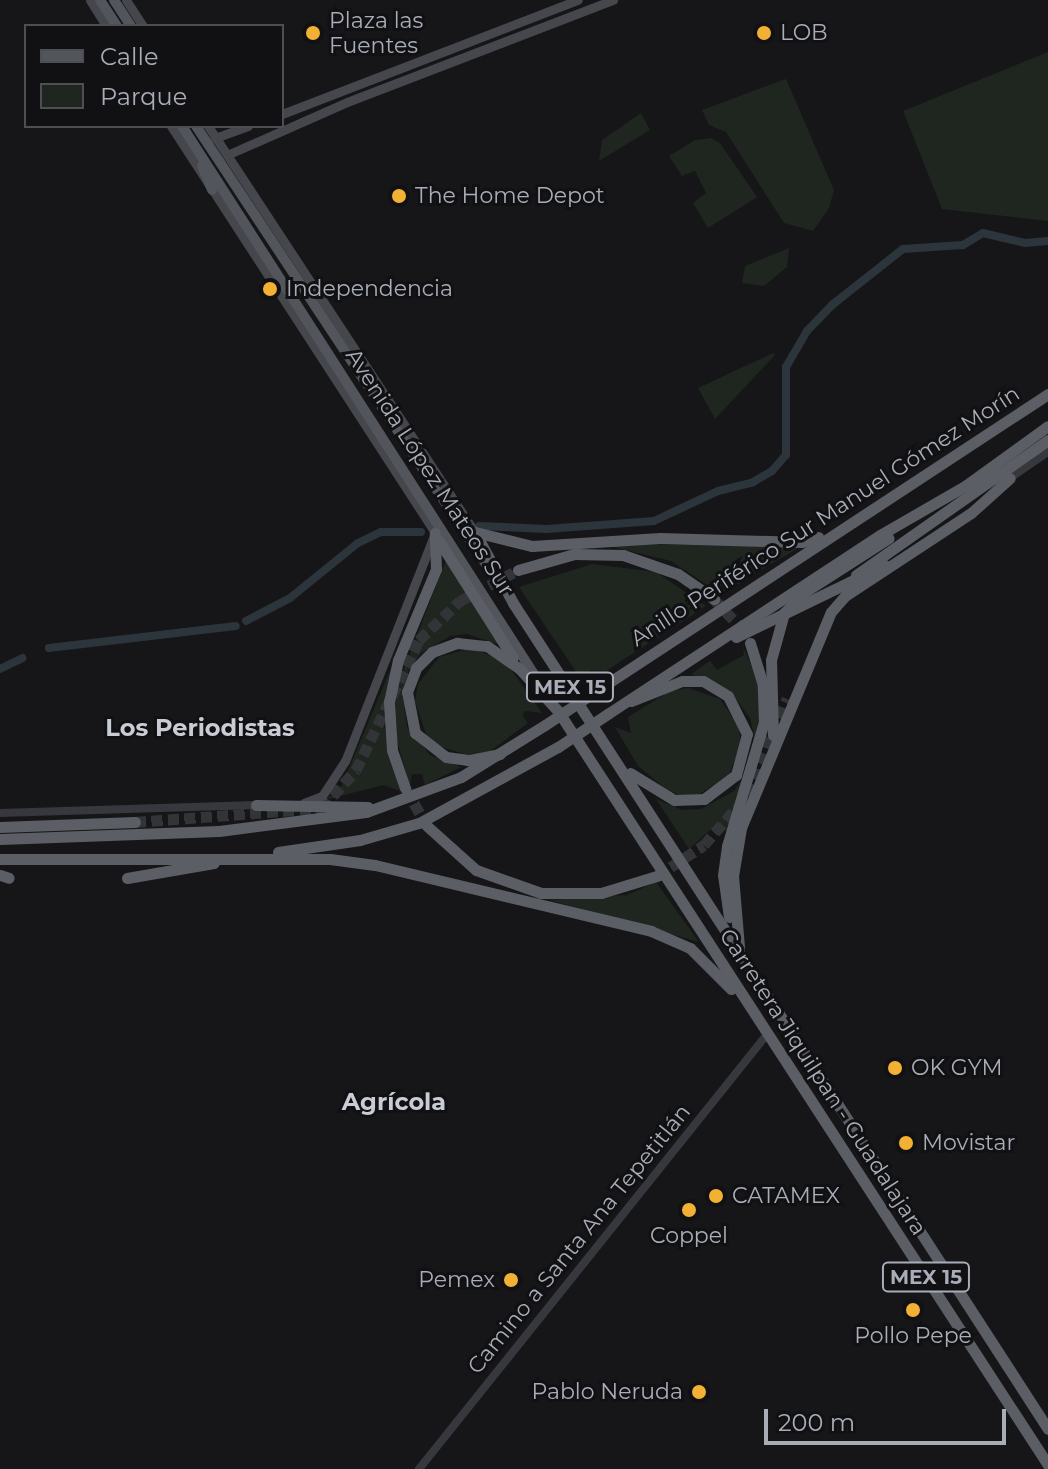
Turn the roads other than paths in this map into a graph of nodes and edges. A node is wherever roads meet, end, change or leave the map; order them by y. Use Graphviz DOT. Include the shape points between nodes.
graph roads {
  1 [pos="90,0"];
  2 [pos="100,0"];
  3 [pos="114,0"];
  4 [pos="126,0"];
  5 [pos="578,0"];
  6 [pos="613,0"];
  7 [pos="105,24"];
  8 [pos="116,24"];
  9 [pos="130,24"];
  10 [pos="142,24"];
  11 [pos="284,113"];
  12 [pos="172,128"];
  13 [pos="183,128"];
  14 [pos="197,128"];
  15 [pos="209,128"];
  16 [pos="242,128"];
  17 [pos="215,138"];
  18 [pos="192,142"];
  19 [pos="227,155"];
  20 [pos="212,190"];
  21 [pos="1048,394"];
  22 [pos="1048,426"];
  23 [pos="1048,440"];
  24 [pos="1048,452"];
  25 [pos="915,471"];
  26 [pos="1010,478"];
  27 [pos="965,486"];
  28 [pos="974,496"];
  29 [pos="887,499"];
  30 [pos="431,519"];
  31 [pos="470,532"];
  32 [pos="434,533"];
  33 [pos="830,533"];
  34 [pos="518,570"];
  35 [pos="714,599"];
  36 [pos="750,643"];
  37 [pos="519,668"];
  38 [pos="650,683"];
  39 [pos="787,699"];
  40 [pos="558,711"];
  41 [pos="609,713"];
  42 [pos="770,752"];
  43 [pos="500,754"];
  44 [pos="626,771"];
  45 [pos="405,788"];
  46 [pos="256,805"];
  47 [pos="385,806"];
  48 [pos="0,813"];
  49 [pos="135,822"];
  50 [pos="427,826"];
  51 [pos="0,827"];
  52 [pos="659,827"];
  53 [pos="0,839"];
  54 [pos="644,841"];
  55 [pos="225,858"];
  56 [pos="0,859"];
  57 [pos="657,876"];
  58 [pos="127,878"];
  59 [pos="739,952"];
  60 [pos="750,1010"];
  61 [pos="768,1033"];
  62 [pos="1048,1429"];
  63 [pos="1048,1465"];
  64 [pos="419,1469"];
  1 -- 7 [label="main road"];
  2 -- 8 [label="main road"];
  3 -- 9 [label="main road"];
  4 -- 10 [label="main road"];
  5 -- 11 [label="main road"];
  6 -- 19 [label="main road" via="347,102"];
  12 -- 20 [label="main road"];
  13 -- 18 [label="main road, Avenida López Mateos Sur / MEX 15"];
  14 -- 31 [label="main road, Avenida López Mateos Sur" via="445,507"];
  15 -- 17 [label="main road"];
  16 -- 17 [label="main road"];
  17 -- 19 [label="main road"];
  18 -- 20 [label="main road"];
  18 -- 30 [label="main road, Avenida López Mateos Sur / MEX 15"];
  19 -- 31 [label="main road"];
  20 -- 30 [label="main road"];
  21 -- 29 [label="highway, Anillo Periférico Sur Manuel Gómez Morín"];
  22 -- 27 [label="highway, Anillo Periférico Sur Manuel Gómez Morín"];
  23 -- 28 [label="highway"];
  24 -- 26 [label="street"];
  25 -- 29 [label="highway"];
  26 -- 28 [label="highway"];
  26 -- 38 [label="highway, bridge" via="884,565"];
  26 -- 42 [label="highway" via="941,535 835,605"];
  27 -- 38 [label="highway, Anillo Periférico Sur Manuel Gómez Morín"];
  27 -- 42 [label="highway" via="800,595 784,613 772,649"];
  28 -- 39 [label="highway" via="839,588 824,610"];
  29 -- 33 [label="highway, Anillo Periférico Sur Manuel Gómez Morín"];
  30 -- 32 [label="main road"];
  30 -- 40 [label="main road, Avenida López Mateos Sur / MEX 15" via="448,537"];
  31 -- 33 [label="highway" via="532,546 660,538 802,542"];
  31 -- 44 [label="highway, Avenida López Mateos Sur / MEX 15"];
  32 -- 37 [label="highway"];
  32 -- 45 [label="highway" via="436,569 398,660 389,702 392,750"];
  32 -- 46 [label="main road" via="338,776 313,801"];
  33 -- 43 [label="highway, Anillo Periférico Sur Manuel Gómez Morín, bridge"];
  34 -- 35 [label="highway" via="574,554 623,555 678,574"];
  36 -- 59 [label="highway" via="763,685 763,731 732,820 723,875"];
  37 -- 40 [label="highway"];
  37 -- 43 [label="highway" via="487,646 457,643 426,657 407,692 409,721 429,749 468,760"];
  38 -- 41 [label="highway, Anillo Periférico Sur Manuel Gómez Morín"];
  40 -- 54 [label="highway, Avenida López Mateos Sur / MEX 15"];
  41 -- 44 [label="highway" via="671,684 698,680 728,696 745,727 740,767 726,787 704,799 674,800"];
  41 -- 55 [label="highway, Anillo Periférico Sur Manuel Gómez Morín, bridge" via="419,823 360,840"];
  42 -- 59 [label="highway" via="734,855"];
  43 -- 47 [label="highway, Anillo Periférico Sur Manuel Gómez Morín" via="461,777"];
  44 -- 52 [label="highway, Avenida López Mateos Sur / MEX 15"];
  46 -- 47 [label="highway"];
  46 -- 48 [label="street"];
  47 -- 53 [label="highway" via="273,827"];
  49 -- 51 [label="highway"];
  50 -- 57 [label="highway" via="476,870 541,893 601,893"];
  52 -- 59 [label="highway, Carretera Jiquilpan - Guadalajara / MEX 15"];
  54 -- 60 [label="highway, Carretera Jiquilpan - Guadalajara / MEX 15"];
  55 -- 56 [label="highway"];
  55 -- 58 [label="highway"];
  55 -- 60 [label="highway" via="375,865 651,931 690,948"];
  59 -- 62 [label="highway, Carretera Jiquilpan - Guadalajara / MEX 15"];
  60 -- 61 [label="highway, Carretera Jiquilpan - Guadalajara / MEX 15"];
  61 -- 63 [label="highway, Carretera Jiquilpan - Guadalajara / MEX 15"];
  61 -- 64 [label="street, Camino a Santa Ana Tepetitlán"];
}
